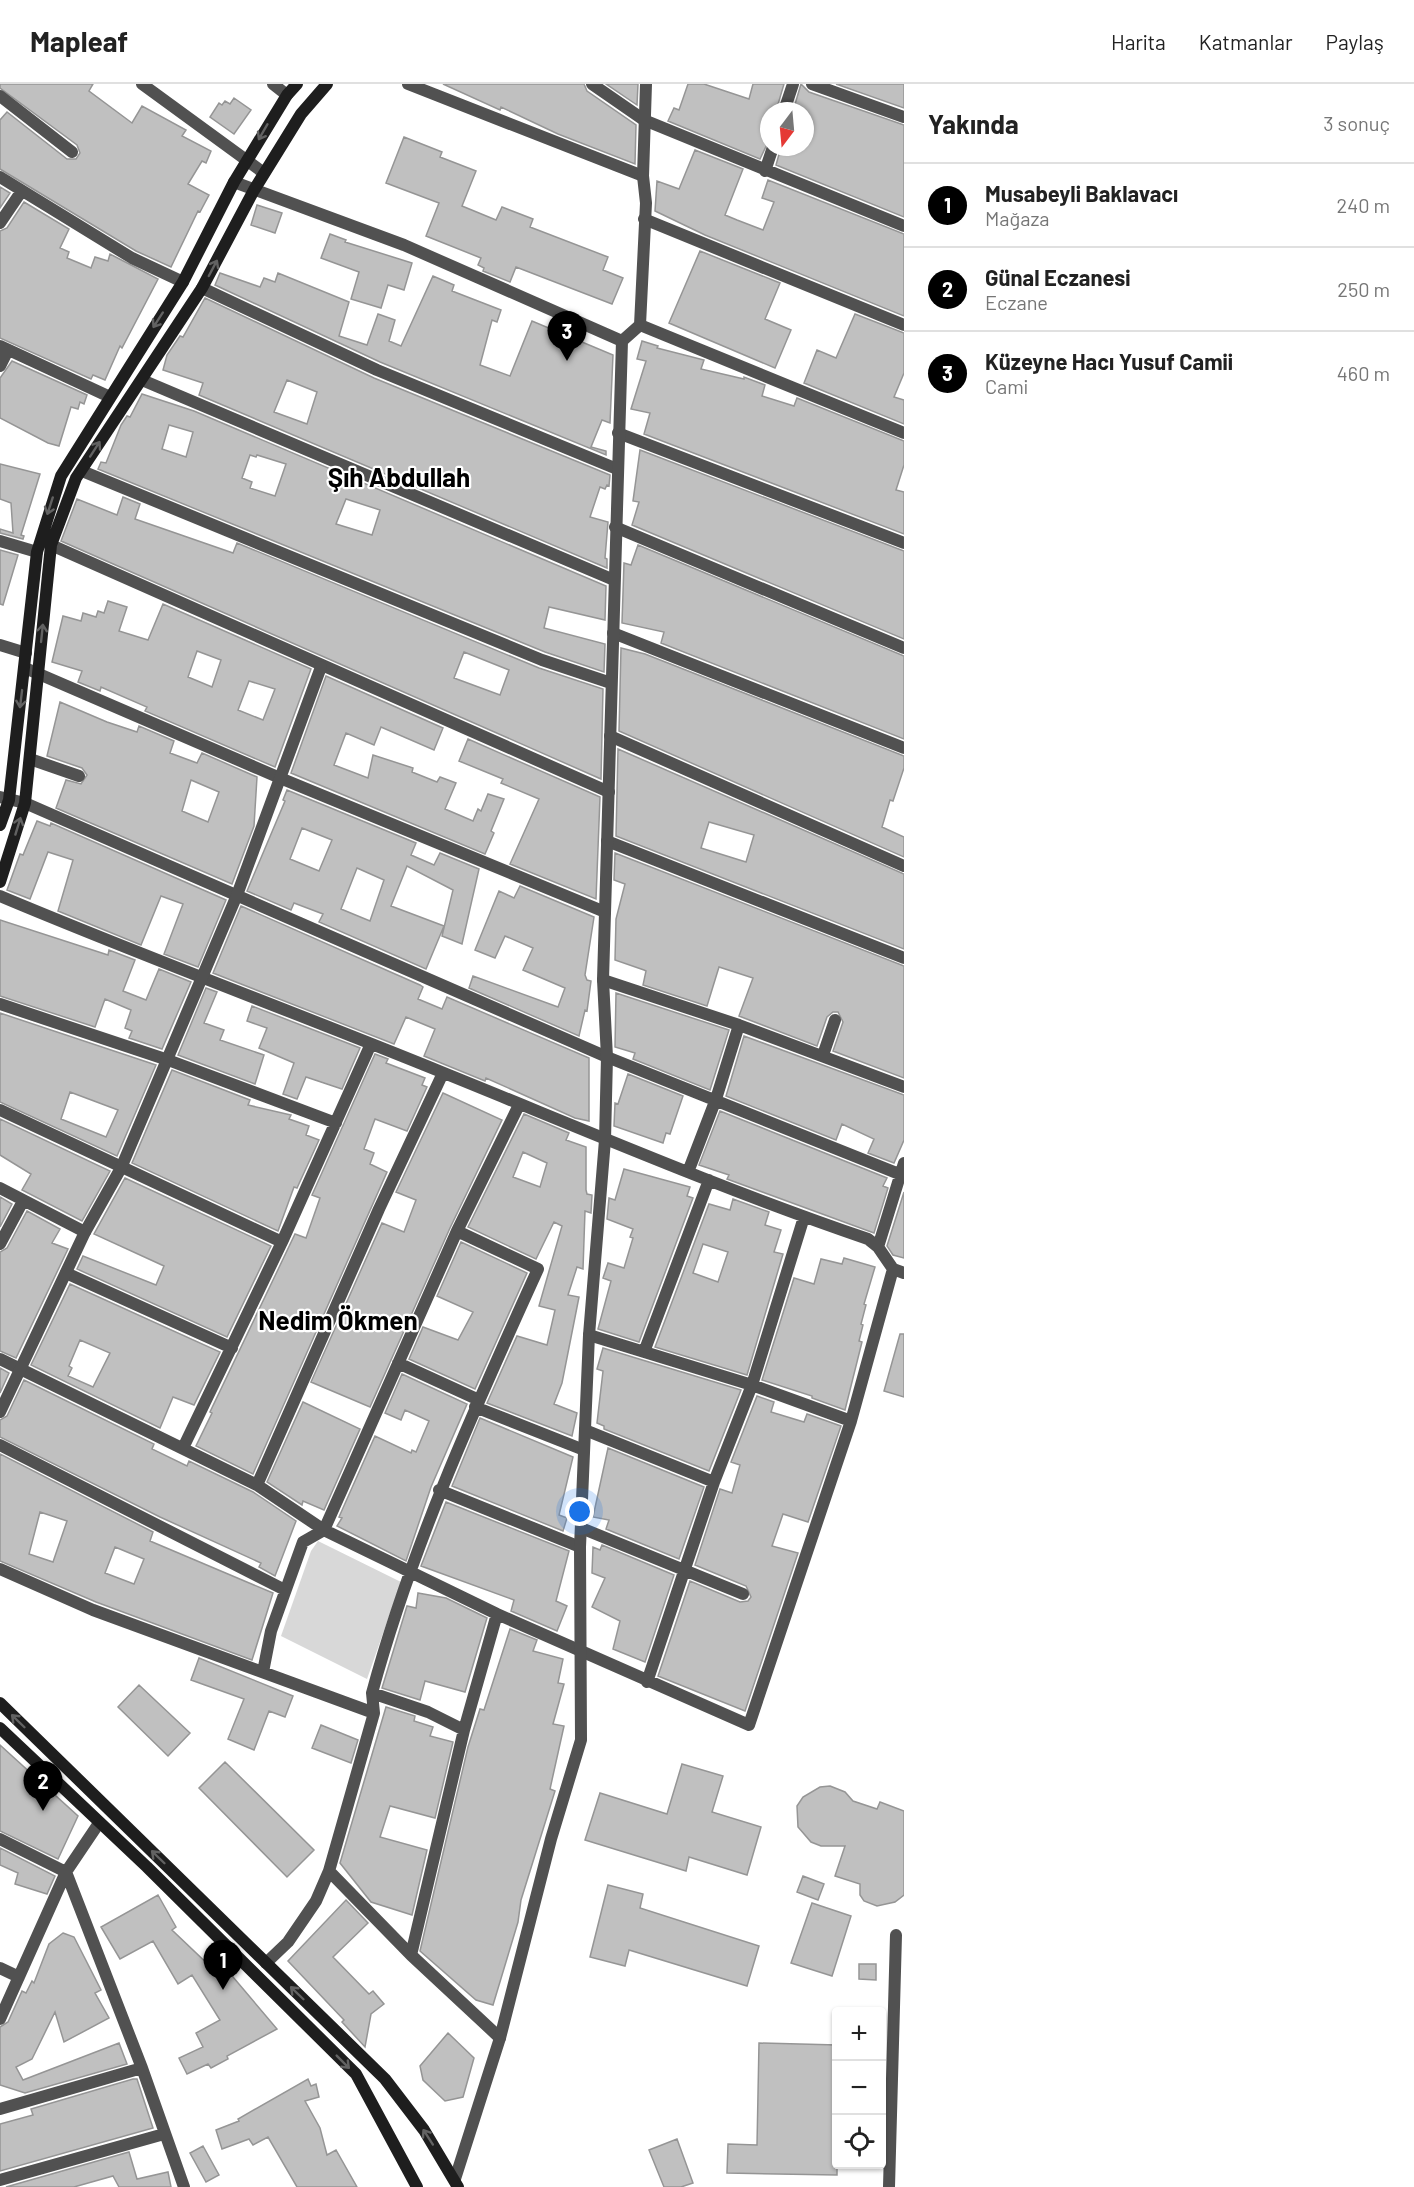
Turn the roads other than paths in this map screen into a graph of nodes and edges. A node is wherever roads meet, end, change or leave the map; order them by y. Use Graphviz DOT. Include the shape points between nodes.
graph roads {
  1 [pos="142,84"];
  2 [pos="273,84"];
  3 [pos="297,84"];
  4 [pos="327,84"];
  5 [pos="408,84"];
  6 [pos="592,84"];
  7 [pos="646,84"];
  8 [pos="793,84"];
  9 [pos="812,84"];
  10 [pos="286,95"];
  11 [pos="0,96"];
  12 [pos="787,102"];
  13 [pos="904,117"];
  14 [pos="644,120"];
  15 [pos="72,152"];
  16 [pos="770,156"];
  17 [pos="247,160"];
  18 [pos="765,171"];
  19 [pos="264,173"];
  20 [pos="643,176"];
  21 [pos="0,177"];
  22 [pos="234,182"];
  23 [pos="254,190"];
  24 [pos="21,192"];
  25 [pos="644,219"];
  26 [pos="0,223"];
  27 [pos="904,226"];
  28 [pos="183,282"];
  29 [pos="202,288"];
  30 [pos="640,325"];
  31 [pos="904,325"];
  32 [pos="622,341"];
  33 [pos="4,348"];
  34 [pos="0,366"];
  35 [pos="142,380"];
  36 [pos="110,397"];
  37 [pos="618,433"];
  38 [pos="904,433"];
  39 [pos="617,469"];
  40 [pos="82,471"];
  41 [pos="615,527"];
  42 [pos="0,541"];
  43 [pos="904,543"];
  44 [pos="51,545"];
  45 [pos="37,552"];
  46 [pos="614,580"];
  47 [pos="613,633"];
  48 [pos="0,645"];
  49 [pos="904,648"];
  50 [pos="26,652"];
  51 [pos="321,667"];
  52 [pos="31,670"];
  53 [pos="611,683"];
  54 [pos="610,736"];
  55 [pos="904,748"];
  56 [pos="30,759"];
  57 [pos="79,776"];
  58 [pos="280,778"];
  59 [pos="609,792"];
  60 [pos="4,798"];
  61 [pos="25,803"];
  62 [pos="0,825"];
  63 [pos="607,841"];
  64 [pos="904,866"];
  65 [pos="0,882"];
  66 [pos="237,895"];
  67 [pos="0,896"];
  68 [pos="605,912"];
  69 [pos="904,958"];
  70 [pos="201,979"];
  71 [pos="603,980"];
  72 [pos="0,1004"];
  73 [pos="835,1020"];
  74 [pos="739,1025"];
  75 [pos="370,1046"];
  76 [pos="823,1055"];
  77 [pos="607,1057"];
  78 [pos="168,1060"];
  79 [pos="443,1072"];
  80 [pos="904,1087"];
  81 [pos="716,1099"];
  82 [pos="519,1105"];
  83 [pos="0,1110"];
  84 [pos="336,1123"];
  85 [pos="604,1140"];
  86 [pos="122,1168"];
  87 [pos="903,1171"];
  88 [pos="688,1172"];
  89 [pos="709,1180"];
  90 [pos="0,1188"];
  91 [pos="23,1201"];
  92 [pos="804,1217"];
  93 [pos="457,1231"];
  94 [pos="85,1232"];
  95 [pos="282,1242"];
  96 [pos="0,1244"];
  97 [pos="878,1247"];
  98 [pos="899,1271"];
  99 [pos="66,1273"];
  100 [pos="589,1335"];
  101 [pos="232,1348"];
  102 [pos="644,1352"];
  103 [pos="0,1359"];
  104 [pos="398,1363"];
  105 [pos="21,1371"];
  106 [pos="752,1385"];
  107 [pos="477,1403"];
  108 [pos="0,1412"];
  109 [pos="851,1421"];
  110 [pos="585,1430"];
  111 [pos="0,1445"];
  112 [pos="183,1448"];
  113 [pos="584,1450"];
  114 [pos="714,1482"];
  115 [pos="257,1485"];
  116 [pos="439,1490"];
  117 [pos="581,1528"];
  118 [pos="324,1530"];
  119 [pos="580,1547"];
  120 [pos="0,1569"];
  121 [pos="686,1569"];
  122 [pos="408,1571"];
  123 [pos="285,1590"];
  124 [pos="743,1594"];
  125 [pos="497,1614"];
  126 [pos="581,1652"];
  127 [pos="263,1672"];
  128 [pos="647,1682"];
  129 [pos="372,1693"];
  130 [pos="0,1703"];
  131 [pos="374,1713"];
  132 [pos="0,1728"];
  133 [pos="464,1730"];
  134 [pos="99,1823"];
  135 [pos="0,1839"];
  136 [pos="328,1871"];
  137 [pos="66,1872"];
  138 [pos="896,1935"];
  139 [pos="411,1955"];
  140 [pos="266,1963"];
  141 [pos="0,1968"];
  142 [pos="20,1977"];
  143 [pos="0,2019"];
  144 [pos="500,2038"];
  145 [pos="142,2068"];
  146 [pos="0,2109"];
  147 [pos="164,2134"];
  148 [pos="0,2180"];
  149 [pos="456,2183"];
  150 [pos="184,2187"];
  151 [pos="417,2187"];
  152 [pos="889,2187"];
  1 -- 17 [label="street"];
  2 -- 10 [label="street"];
  3 -- 10 [label="main road"];
  4 -- 19 [label="main road" via="301,114"];
  5 -- 20 [label="street"];
  6 -- 14 [label="street"];
  7 -- 14 [label="street"];
  8 -- 12 [label="street"];
  9 -- 13 [label="street"];
  10 -- 17 [label="main road, one-way"];
  11 -- 15 [label="street"];
  14 -- 18 [label="street"];
  14 -- 20 [label="street"];
  16 -- 18 [label="street"];
  17 -- 19 [label="street"];
  17 -- 22 [label="main road"];
  18 -- 27 [label="street"];
  19 -- 23 [label="main road"];
  20 -- 25 [label="street"];
  21 -- 24 [label="street"];
  22 -- 23 [label="street"];
  22 -- 28 [label="main road"];
  29 -- 23 [label="main road, one-way"];
  23 -- 32 [label="street" via="404,245"];
  24 -- 26 [label="street"];
  24 -- 28 [label="street" via="132,258"];
  25 -- 30 [label="street"];
  25 -- 31 [label="street"];
  28 -- 36 [label="main road, one-way"];
  29 -- 35 [label="main road"];
  29 -- 39 [label="street" via="377,370"];
  30 -- 32 [label="street"];
  30 -- 38 [label="street"];
  32 -- 37 [label="street"];
  33 -- 34 [label="street"];
  33 -- 36 [label="street"];
  40 -- 35 [label="main road, one-way"];
  35 -- 46 [label="street"];
  36 -- 45 [label="main road, one-way" via="61,476"];
  37 -- 39 [label="street"];
  37 -- 43 [label="street"];
  39 -- 41 [label="street"];
  40 -- 44 [label="main road"];
  40 -- 53 [label="street" via="542,660"];
  41 -- 46 [label="street"];
  41 -- 49 [label="street"];
  42 -- 45 [label="street"];
  44 -- 51 [label="street"];
  52 -- 44 [label="main road, one-way"];
  45 -- 50 [label="main road"];
  46 -- 47 [label="street"];
  47 -- 53 [label="street"];
  47 -- 55 [label="street"];
  48 -- 50 [label="street"];
  50 -- 52 [label="main road"];
  51 -- 58 [label="street"];
  51 -- 59 [label="street"];
  52 -- 56 [label="main road"];
  52 -- 58 [label="street"];
  52 -- 60 [label="main road, one-way"];
  53 -- 54 [label="street"];
  54 -- 59 [label="street"];
  54 -- 64 [label="street"];
  56 -- 57 [label="street"];
  56 -- 61 [label="main road"];
  58 -- 66 [label="street"];
  58 -- 68 [label="street"];
  59 -- 63 [label="street"];
  60 -- 61 [label="street"];
  60 -- 62 [label="main road"];
  65 -- 61 [label="main road, one-way"];
  61 -- 66 [label="street"];
  63 -- 68 [label="street"];
  63 -- 69 [label="street"];
  66 -- 70 [label="street"];
  66 -- 77 [label="street"];
  67 -- 70 [label="street"];
  68 -- 71 [label="street"];
  70 -- 75 [label="street"];
  70 -- 78 [label="street"];
  71 -- 74 [label="street"];
  71 -- 77 [label="street"];
  72 -- 78 [label="street"];
  73 -- 76 [label="street"];
  74 -- 76 [label="street"];
  74 -- 81 [label="street"];
  75 -- 79 [label="street"];
  75 -- 84 [label="street"];
  76 -- 80 [label="street"];
  77 -- 81 [label="street"];
  77 -- 85 [label="street"];
  78 -- 84 [label="street"];
  78 -- 86 [label="street"];
  79 -- 82 [label="street"];
  79 -- 115 [label="street"];
  81 -- 87 [label="street"];
  81 -- 88 [label="street"];
  82 -- 85 [label="street"];
  82 -- 93 [label="street"];
  83 -- 86 [label="street"];
  84 -- 95 [label="street"];
  85 -- 88 [label="street"];
  85 -- 100 [label="street"];
  86 -- 94 [label="street"];
  86 -- 95 [label="street"];
  87 -- 97 [label="street"];
  88 -- 89 [label="street"];
  89 -- 92 [label="street"];
  89 -- 102 [label="street"];
  90 -- 91 [label="street"];
  91 -- 94 [label="street"];
  91 -- 96 [label="street"];
  92 -- 97 [label="street" via="868,1239"];
  92 -- 106 [label="street"];
  93 -- 104 [label="street"];
  93 -- 107 [label="street" via="538,1269"];
  94 -- 99 [label="street"];
  95 -- 101 [label="street"];
  97 -- 98 [label="street"];
  98 -- 109 [label="street"];
  99 -- 101 [label="street"];
  99 -- 105 [label="street"];
  100 -- 102 [label="street"];
  100 -- 110 [label="street"];
  101 -- 112 [label="street"];
  102 -- 106 [label="street"];
  103 -- 105 [label="street"];
  104 -- 107 [label="street"];
  104 -- 118 [label="street"];
  105 -- 108 [label="street"];
  105 -- 112 [label="street"];
  106 -- 109 [label="street"];
  106 -- 114 [label="street"];
  107 -- 113 [label="street"];
  107 -- 116 [label="street"];
  109 -- 128 [label="street" via="749,1725"];
  110 -- 113 [label="street"];
  110 -- 114 [label="street"];
  111 -- 123 [label="street"];
  112 -- 115 [label="street"];
  113 -- 117 [label="street"];
  114 -- 121 [label="street"];
  115 -- 118 [label="street"];
  116 -- 119 [label="street"];
  116 -- 122 [label="street"];
  117 -- 119 [label="street"];
  117 -- 121 [label="street"];
  118 -- 122 [label="street"];
  118 -- 123 [label="street" via="303,1542"];
  119 -- 126 [label="street"];
  120 -- 127 [label="street" via="93,1610"];
  121 -- 124 [label="street"];
  121 -- 128 [label="street"];
  122 -- 125 [label="street"];
  122 -- 129 [label="street"];
  123 -- 127 [label="street"];
  125 -- 126 [label="street"];
  125 -- 133 [label="street"];
  126 -- 128 [label="street"];
  126 -- 144 [label="street" via="581,1740"];
  127 -- 131 [label="street"];
  129 -- 131 [label="street"];
  129 -- 133 [label="street" via="428,1712"];
  140 -- 130 [label="main road, one-way"];
  131 -- 136 [label="street"];
  132 -- 134 [label="main road"];
  133 -- 139 [label="street"];
  134 -- 137 [label="street"];
  134 -- 151 [label="main road, one-way" via="356,2074"];
  135 -- 137 [label="street"];
  136 -- 139 [label="street"];
  136 -- 140 [label="street" via="316,1901 288,1942"];
  137 -- 142 [label="street"];
  137 -- 145 [label="street"];
  138 -- 152 [label="street"];
  139 -- 144 [label="street"];
  149 -- 140 [label="main road, one-way" via="424,2130 385,2079"];
  141 -- 142 [label="street"];
  142 -- 143 [label="street"];
  144 -- 149 [label="street"];
  145 -- 146 [label="street"];
  145 -- 147 [label="street"];
  147 -- 148 [label="street"];
  147 -- 150 [label="street"];
}
